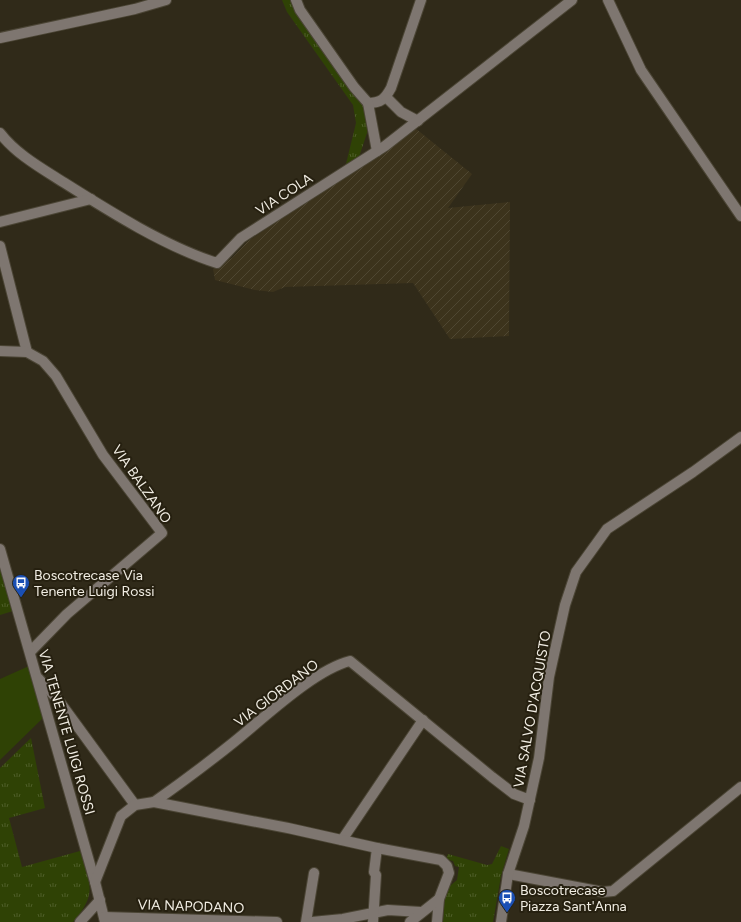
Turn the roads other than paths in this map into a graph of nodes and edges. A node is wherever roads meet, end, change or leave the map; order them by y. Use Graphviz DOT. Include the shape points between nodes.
graph roads {
  1 [pos="166,0"];
  2 [pos="296,0"];
  3 [pos="421,0"];
  4 [pos="572,0"];
  5 [pos="608,0"];
  6 [pos="0,38"];
  7 [pos="386,97"];
  8 [pos="368,103"];
  9 [pos="418,121"];
  10 [pos="0,133"];
  11 [pos="377,151"];
  12 [pos="90,200"];
  13 [pos="741,216"];
  14 [pos="0,222"];
  15 [pos="0,246"];
  16 [pos="0,351"];
  17 [pos="27,352"];
  18 [pos="741,437"];
  19 [pos="741,443"];
  20 [pos="647,502"];
  21 [pos="0,550"];
  22 [pos="30,652"];
  23 [pos="37,677"];
  24 [pos="423,720"];
  25 [pos="741,787"];
  26 [pos="530,800"];
  27 [pos="154,802"];
  28 [pos="135,804"];
  29 [pos="342,840"];
  30 [pos="377,848"];
  31 [pos="314,873"];
  32 [pos="508,874"];
  33 [pos="95,882"];
  34 [pos="439,899"];
  35 [pos="100,900"];
  36 [pos="421,912"];
  37 [pos="374,917"];
  38 [pos="104,920"];
  39 [pos="80,922"];
  40 [pos="277,922"];
  41 [pos="306,922"];
  42 [pos="312,922"];
  43 [pos="410,922"];
  44 [pos="437,922"];
  45 [pos="501,922"];
  1 -- 6 [label="street"];
  2 -- 8 [label="street" via="300,10"];
  3 -- 7 [label="street" via="403,56"];
  4 -- 9 [label="street, VIA COLA"];
  5 -- 13 [label="street" via="641,70"];
  7 -- 8 [label="street" via="378,103"];
  7 -- 9 [label="street" via="400,112"];
  8 -- 11 [label="street"];
  9 -- 11 [label="street, VIA COLA"];
  10 -- 12 [label="street, VIA COLA" via="30,161"];
  11 -- 12 [label="street, VIA COLA" via="241,238 217,263 190,254"];
  12 -- 14 [label="street"];
  15 -- 17 [label="street"];
  16 -- 17 [label="street, VIA BALZANO"];
  17 -- 22 [label="street, VIA BALZANO" via="43,361 56,376 103,455 162,533 67,614"];
  18 -- 20 [label="street, VIA SALVO D'ACQUISTO"];
  19 -- 20 [label="street" via="670,493"];
  20 -- 26 [label="street, VIA SALVO D'ACQUISTO" via="607,529 576,572 565,605 549,677 539,758"];
  21 -- 22 [label="street, VIA TENENTE LUIGI ROSSI"];
  22 -- 23 [label="street, VIA TENENTE LUIGI ROSSI"];
  23 -- 28 [label="street" via="59,701"];
  23 -- 33 [label="street, VIA TENENTE LUIGI ROSSI"];
  24 -- 26 [label="street, VIA GIORDANO" via="514,794"];
  24 -- 27 [label="street, VIA GIORDANO" via="350,661 337,664 309,682 213,759"];
  24 -- 29 [label="street"];
  25 -- 32 [label="street" via="613,891 602,892"];
  26 -- 32 [label="street, VIA SALVO D'ACQUISTO"];
  27 -- 28 [label="street"];
  27 -- 29 [label="street"];
  28 -- 33 [label="street" via="121,816"];
  29 -- 30 [label="street"];
  30 -- 34 [label="street" via="441,860 448,866 449,873"];
  30 -- 37 [label="street"];
  31 -- 41 [label="street"];
  32 -- 45 [label="street, VIA SALVO D'ACQUISTO"];
  33 -- 35 [label="street, VIA TENENTE LUIGI ROSSI"];
  34 -- 36 [label="street"];
  34 -- 44 [label="street"];
  35 -- 38 [label="street, VIA TENENTE LUIGI ROSSI"];
  35 -- 39 [label="street"];
  36 -- 37 [label="street" via="388,910"];
  36 -- 43 [label="street"];
  37 -- 42 [label="street"];
  38 -- 40 [label="street, VIA NAPODANO"];
}
